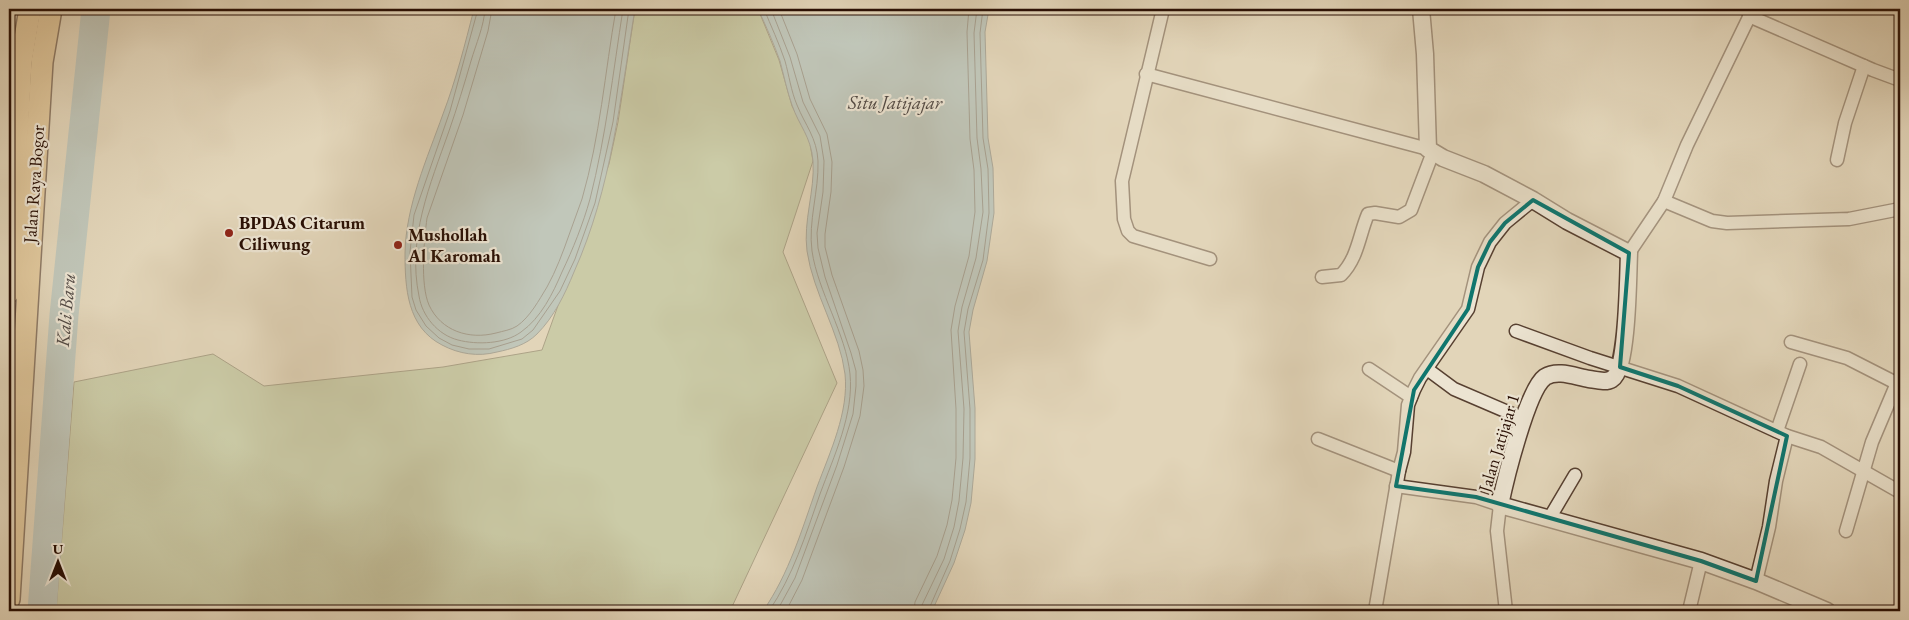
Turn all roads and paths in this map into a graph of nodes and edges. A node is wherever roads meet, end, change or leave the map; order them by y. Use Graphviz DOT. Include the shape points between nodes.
graph roads {
  1 [pos="30,9"];
  2 [pos="51,9"];
  3 [pos="1162,9"];
  4 [pos="1421,9"];
  5 [pos="1751,13"];
  6 [pos="1864,66"];
  7 [pos="1146,74"];
  8 [pos="1900,80"];
  9 [pos="13,139"];
  10 [pos="1430,151"];
  11 [pos="1837,160"];
  12 [pos="1533,200"];
  13 [pos="1664,200"];
  14 [pos="1900,209"];
  15 [pos="10,253"];
  16 [pos="1629,253"];
  17 [pos="1210,259"];
  18 [pos="1322,277"];
  19 [pos="9,292"];
  20 [pos="1516,331"];
  21 [pos="1792,342"];
  22 [pos="16,361"];
  23 [pos="1800,364"];
  24 [pos="1620,367"];
  25 [pos="1369,369"];
  26 [pos="1427,369"];
  27 [pos="1899,384"];
  28 [pos="1411,398"];
  29 [pos="1524,420"];
  30 [pos="1782,433"];
  31 [pos="1318,439"];
  32 [pos="1399,471"];
  33 [pos="1863,472"];
  34 [pos="1575,475"];
  35 [pos="1396,486"];
  36 [pos="1900,492"];
  37 [pos="1500,505"];
  38 [pos="1549,519"];
  39 [pos="1846,530"];
  40 [pos="1701,561"];
  41 [pos="1756,581"];
  42 [pos="9,599"];
  43 [pos="1374,611"];
  44 [pos="1506,611"];
  45 [pos="1688,611"];
  46 [pos="1827,611"];
  1 -- 9 [label="highway, Jalan Raya Bogor"];
  2 -- 22 [label="highway, Jalan Raya Bogor" via="42,62"];
  3 -- 7 [label="street"];
  4 -- 10 [label="street"];
  5 -- 6 [label="street"];
  5 -- 13 [label="street"];
  6 -- 8 [label="street"];
  6 -- 11 [label="street"];
  7 -- 10 [label="street"];
  7 -- 17 [label="street" via="1122,181 1126,226 1133,236"];
  9 -- 15 [label="highway, Jalan Raya Bogor"];
  10 -- 12 [label="street"];
  10 -- 18 [label="street" via="1410,210 1399,217 1368,214 1361,229 1360,242 1346,270 1341,275"];
  12 -- 16 [label="street"];
  12 -- 26 [label="street" via="1505,223 1490,242 1478,267 1468,309"];
  13 -- 14 [label="street" via="1712,221 1727,222 1849,219"];
  13 -- 16 [label="street"];
  15 -- 19 [label="highway, Jalan Raya Bogor"];
  16 -- 24 [label="street" via="1627,313"];
  20 -- 24 [label="street"];
  21 -- 27 [label="street" via="1847,358"];
  22 -- 42 [label="highway, Jalan Raya Bogor"];
  23 -- 30 [label="street"];
  24 -- 29 [label="street, Jalan Jatijajar 1" via="1615,377 1607,381 1560,373 1547,376 1539,383"];
  24 -- 30 [label="street" via="1678,386"];
  25 -- 28 [label="street"];
  26 -- 28 [label="street"];
  26 -- 29 [label="street" via="1454,389"];
  27 -- 33 [label="street" via="1872,442"];
  28 -- 32 [label="street"];
  29 -- 37 [label="street, Jalan Jatijajar 1"];
  30 -- 33 [label="street" via="1821,447"];
  30 -- 41 [label="street" via="1769,527"];
  31 -- 32 [label="street"];
  32 -- 35 [label="street"];
  33 -- 36 [label="street"];
  33 -- 39 [label="street"];
  34 -- 38 [label="street"];
  35 -- 37 [label="street" via="1476,497"];
  35 -- 43 [label="street"];
  37 -- 38 [label="street, Jalan Jatijajar 1"];
  37 -- 44 [label="street" via="1497,531"];
  38 -- 40 [label="street, Jalan Jatijajar 1"];
  40 -- 41 [label="street, Jalan Jatijajar 1"];
  40 -- 45 [label="street"];
  41 -- 46 [label="street, Jalan Jatijajar 1"];
}
